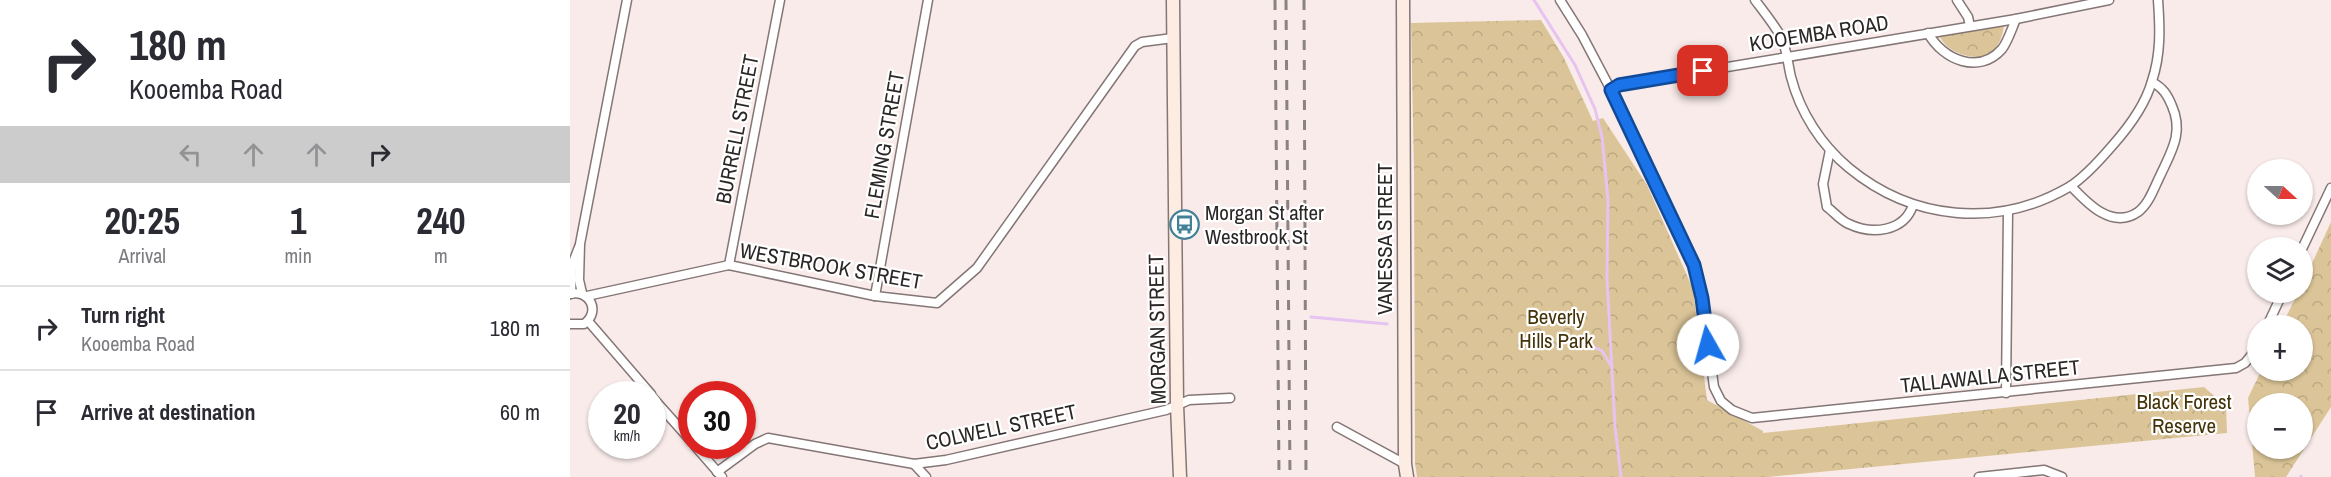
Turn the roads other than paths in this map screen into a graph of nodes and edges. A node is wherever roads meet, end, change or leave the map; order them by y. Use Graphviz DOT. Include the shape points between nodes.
graph roads {
  1 [pos="627,0"];
  2 [pos="780,0"];
  3 [pos="928,0"];
  4 [pos="1173,0"];
  5 [pos="1403,0"];
  6 [pos="1560,0"];
  7 [pos="1755,0"];
  8 [pos="1957,0"];
  9 [pos="2109,0"];
  10 [pos="2158,0"];
  11 [pos="2016,18"];
  12 [pos="1970,26"];
  13 [pos="1928,33"];
  14 [pos="1173,38"];
  15 [pos="1786,56"];
  16 [pos="2152,82"];
  17 [pos="1611,90"];
  18 [pos="1830,150"];
  19 [pos="2071,186"];
  20 [pos="2331,188"];
  21 [pos="1913,205"];
  22 [pos="2008,211"];
  23 [pos="2308,237"];
  24 [pos="580,244"];
  25 [pos="729,265"];
  26 [pos="570,271"];
  27 [pos="608,292"];
  28 [pos="571,294"];
  29 [pos="585,295"];
  30 [pos="875,296"];
  31 [pos="593,306"];
  32 [pos="588,321"];
  33 [pos="571,326"];
  34 [pos="2247,361"];
  35 [pos="639,381"];
  36 [pos="2006,393"];
  37 [pos="1230,398"];
  38 [pos="1177,405"];
  39 [pos="666,412"];
  40 [pos="678,426"];
  41 [pos="1336,427"];
  42 [pos="707,459"];
  43 [pos="914,464"];
  44 [pos="1405,464"];
  45 [pos="720,474"];
  46 [pos="926,477"];
  47 [pos="1180,477"];
  48 [pos="1407,477"];
  49 [pos="1979,477"];
  50 [pos="2062,477"];
  1 -- 24 [label="street"];
  2 -- 25 [label="street, BURRELL STREET"];
  3 -- 30 [label="street, FLEMING STREET"];
  4 -- 14 [label="street, MORGAN STREET"];
  5 -- 44 [label="street, VANESSA STREET"];
  6 -- 17 [label="street"];
  7 -- 15 [label="street" via="1782,38"];
  8 -- 12 [label="street"];
  9 -- 11 [label="street, KOOEMBA ROAD"];
  10 -- 16 [label="street" via="2161,32"];
  11 -- 12 [label="street, KOOEMBA ROAD"];
  11 -- 13 [label="street" via="2003,48 1986,61 1970,63 1950,57"];
  12 -- 13 [label="street, KOOEMBA ROAD"];
  13 -- 15 [label="street, KOOEMBA ROAD"];
  14 -- 30 [label="street, WESTBROOK STREET" via="1136,46 977,268 937,303"];
  14 -- 38 [label="street, MORGAN STREET"];
  15 -- 17 [label="street, KOOEMBA ROAD" via="1619,85"];
  15 -- 18 [label="street" via="1797,97"];
  16 -- 19 [label="street" via="2127,128"];
  16 -- 19 [label="street" via="2162,87 2168,97 2178,126 2176,140 2149,198 2138,212 2109,216 2092,207"];
  17 -- 36 [label="street, TALLAWALLA STREET" via="1694,265 1713,387 1732,410 1752,418"];
  18 -- 21 [label="street" via="1865,180"];
  18 -- 21 [label="street" via="1822,184 1827,207 1848,224 1874,231 1898,225"];
  19 -- 22 [label="street"];
  20 -- 23 [label="street"];
  21 -- 22 [label="street" via="1965,213"];
  22 -- 36 [label="street"];
  24 -- 26 [label="street"];
  24 -- 29 [label="street" via="579,280"];
  25 -- 27 [label="street, WESTBROOK STREET"];
  25 -- 30 [label="street, WESTBROOK STREET"];
  26 -- 28 [label="street"];
  27 -- 29 [label="street, WESTBROOK STREET"];
  27 -- 31 [label="street"];
  28 -- 29 [label="street, WESTBROOK STREET"];
  29 -- 31 [label="street"];
  31 -- 32 [label="street"];
  32 -- 33 [label="street"];
  32 -- 35 [label="street"];
  34 -- 36 [label="street, TALLAWALLA STREET" via="2236,368"];
  37 -- 38 [label="street, COLWELL STREET" via="1189,400"];
  38 -- 43 [label="street, COLWELL STREET" via="946,460"];
  38 -- 47 [label="street, MORGAN STREET"];
  39 -- 40 [label="street"];
  41 -- 44 [label="street"];
  42 -- 45 [label="street"];
  43 -- 45 [label="street, COLWELL STREET" via="768,438"];
  43 -- 46 [label="street"];
  44 -- 48 [label="street, VANESSA STREET"];
  49 -- 50 [label="street" via="2044,470"];
}
